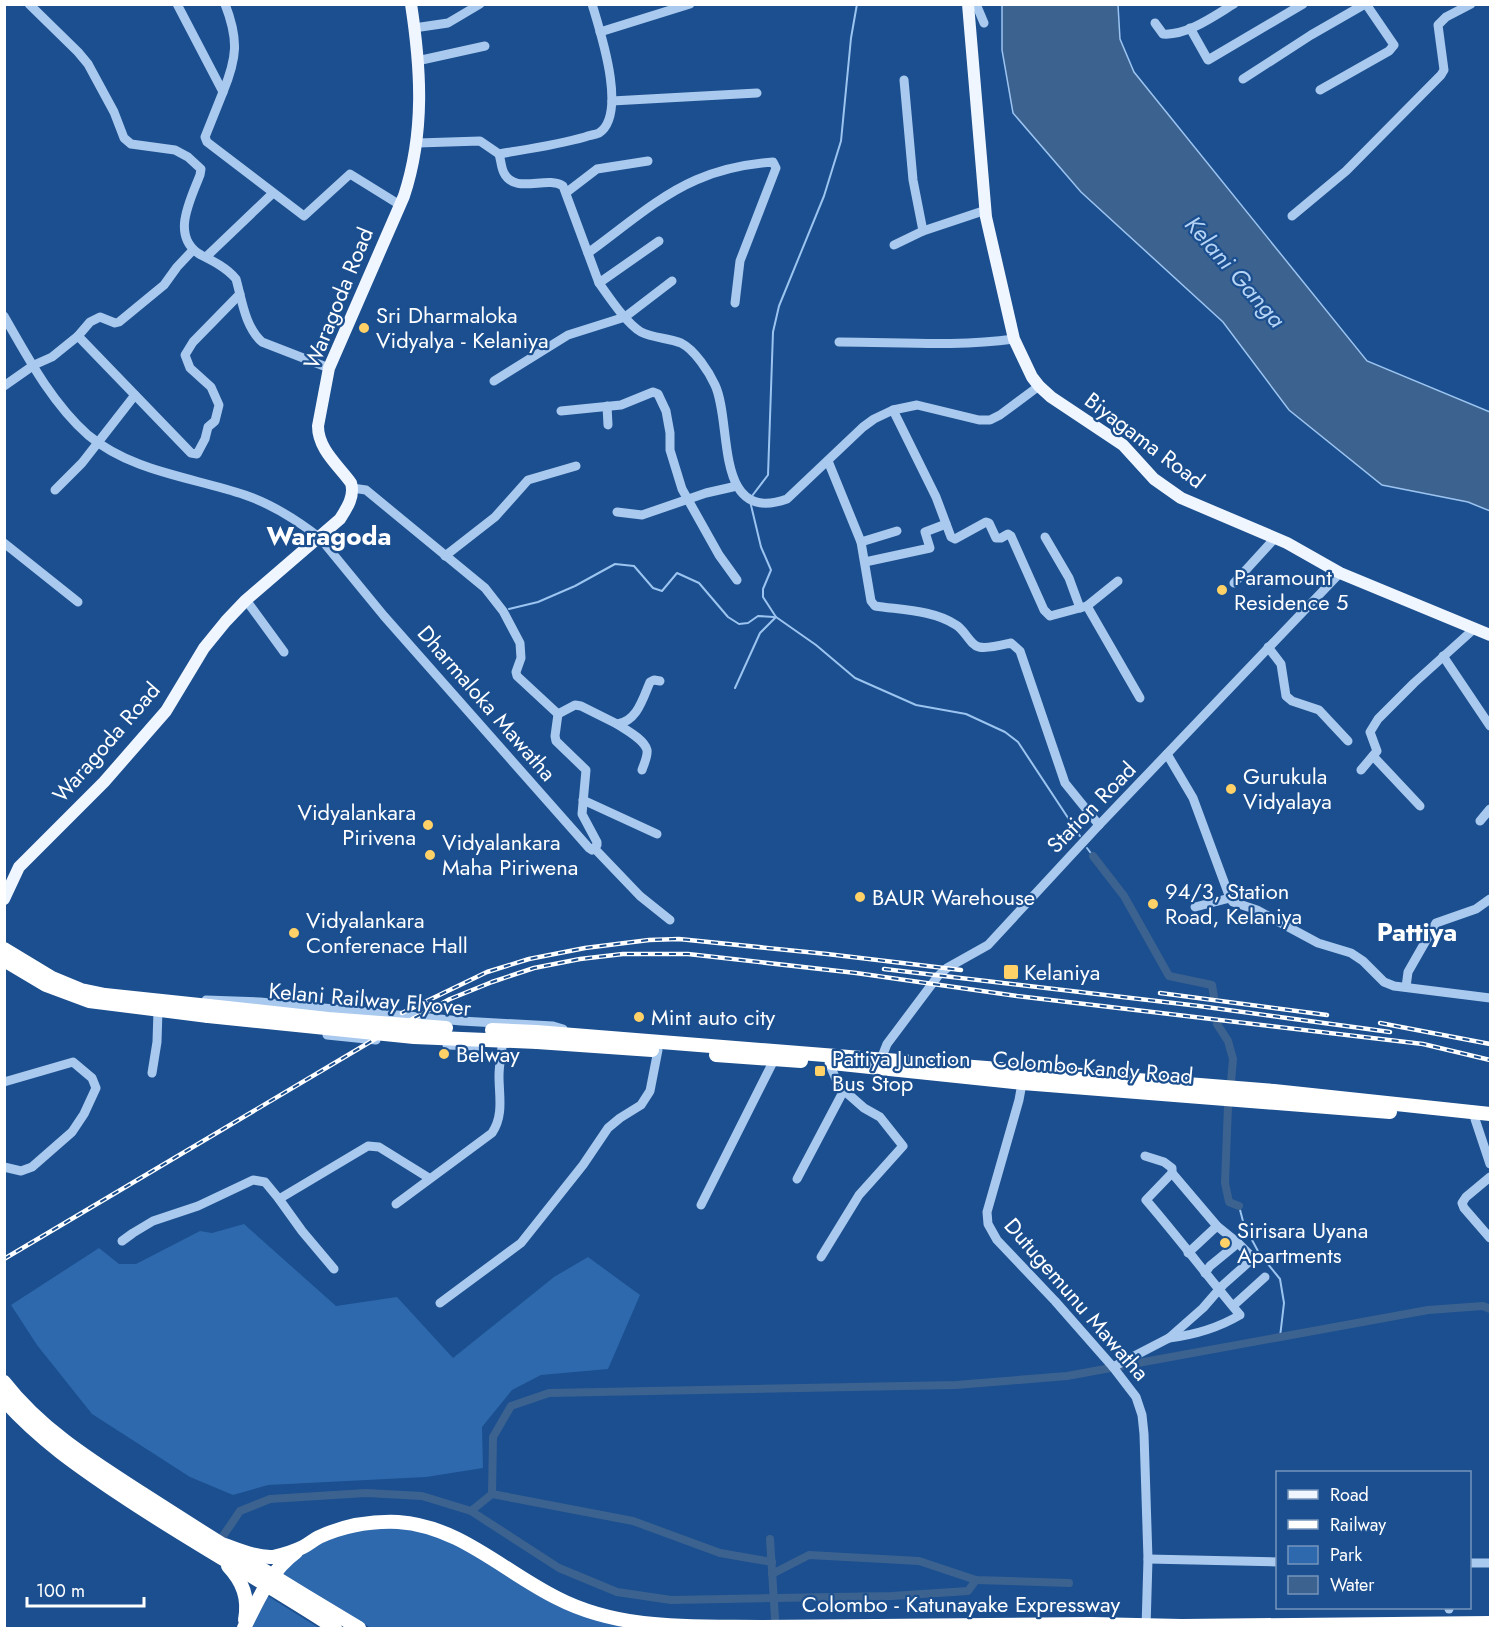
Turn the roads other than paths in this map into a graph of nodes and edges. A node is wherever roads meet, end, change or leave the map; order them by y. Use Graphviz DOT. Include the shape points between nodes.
graph roads {
  1 [pos="29,4"];
  2 [pos="177,4"];
  3 [pos="225,4"];
  4 [pos="411,4"];
  5 [pos="480,4"];
  6 [pos="592,4"];
  7 [pos="690,4"];
  8 [pos="968,4"];
  9 [pos="976,4"];
  10 [pos="1234,4"];
  11 [pos="1303,4"];
  12 [pos="1366,4"];
  13 [pos="1471,4"];
  14 [pos="984,23"];
  15 [pos="1155,23"];
  16 [pos="414,28"];
  17 [pos="1190,28"];
  18 [pos="600,32"];
  19 [pos="485,46"];
  20 [pos="417,61"];
  21 [pos="1243,79"];
  22 [pos="904,80"];
  23 [pos="1320,90"];
  24 [pos="223,92"];
  25 [pos="757,93"];
  26 [pos="612,101"];
  27 [pos="418,143"];
  28 [pos="499,154"];
  29 [pos="648,161"];
  30 [pos="567,192"];
  31 [pos="273,193"];
  32 [pos="400,205"];
  33 [pos="986,210"];
  34 [pos="1292,216"];
  35 [pos="923,231"];
  36 [pos="659,241"];
  37 [pos="894,245"];
  38 [pos="193,250"];
  39 [pos="588,253"];
  40 [pos="206,257"];
  41 [pos="672,281"];
  42 [pos="599,283"];
  43 [pos="240,294"];
  44 [pos="735,303"];
  45 [pos="4,316"];
  46 [pos="625,317"];
  47 [pos="4,335"];
  48 [pos="78,336"];
  49 [pos="1014,339"];
  50 [pos="18,340"];
  51 [pos="839,342"];
  52 [pos="34,365"];
  53 [pos="329,368"];
  54 [pos="494,381"];
  55 [pos="4,386"];
  56 [pos="1039,386"];
  57 [pos="135,395"];
  58 [pos="607,406"];
  59 [pos="893,410"];
  60 [pos="561,411"];
  61 [pos="608,425"];
  62 [pos="97,441"];
  63 [pos="828,461"];
  64 [pos="576,465"];
  65 [pos="737,486"];
  66 [pos="352,488"];
  67 [pos="55,490"];
  68 [pos="687,500"];
  69 [pos="617,512"];
  70 [pos="946,524"];
  71 [pos="897,531"];
  72 [pos="1045,537"];
  73 [pos="320,538"];
  74 [pos="1275,538"];
  75 [pos="861,542"];
  76 [pos="4,543"];
  77 [pos="445,555"];
  78 [pos="865,562"];
  79 [pos="1340,573"];
  80 [pos="737,580"];
  81 [pos="1118,581"];
  82 [pos="1234,583"];
  83 [pos="246,600"];
  84 [pos="78,603"];
  85 [pos="1084,607"];
  86 [pos="1475,628"];
  87 [pos="1491,634"];
  88 [pos="1268,648"];
  89 [pos="284,652"];
  90 [pos="1443,656"];
  91 [pos="660,681"];
  92 [pos="1140,698"];
  93 [pos="558,714"];
  94 [pos="617,724"];
  95 [pos="1491,726"];
  96 [pos="1348,741"];
  97 [pos="1167,754"];
  98 [pos="1373,756"];
  99 [pos="642,770"];
  100 [pos="1361,770"];
  101 [pos="583,800"];
  102 [pos="1420,806"];
  103 [pos="1491,809"];
  104 [pos="1480,821"];
  105 [pos="1099,825"];
  106 [pos="657,834"];
  107 [pos="595,849"];
  108 [pos="1230,898"];
  109 [pos="4,899"];
  110 [pos="1491,899"];
  111 [pos="1195,907"];
  112 [pos="670,920"];
  113 [pos="4,949"];
  114 [pos="4,960"];
  115 [pos="1406,987"];
  116 [pos="1491,998"];
  117 [pos="158,1007"];
  118 [pos="342,1010"];
  119 [pos="209,1011"];
  120 [pos="461,1021"];
  121 [pos="340,1036"];
  122 [pos="586,1040"];
  123 [pos="461,1046"];
  124 [pos="502,1047"];
  125 [pos="658,1050"];
  126 [pos="774,1060"];
  127 [pos="829,1063"];
  128 [pos="879,1063"];
  129 [pos="152,1073"];
  130 [pos="1023,1077"];
  131 [pos="4,1082"];
  132 [pos="843,1090"];
  133 [pos="1491,1114"];
  134 [pos="1475,1119"];
  135 [pos="1491,1122"];
  136 [pos="1145,1156"];
  137 [pos="1491,1164"];
  138 [pos="4,1167"];
  139 [pos="1172,1173"];
  140 [pos="1491,1177"];
  141 [pos="429,1178"];
  142 [pos="797,1179"];
  143 [pos="279,1199"];
  144 [pos="396,1204"];
  145 [pos="701,1205"];
  146 [pos="1217,1226"];
  147 [pos="1491,1238"];
  148 [pos="122,1241"];
  149 [pos="1238,1243"];
  150 [pos="1188,1253"];
  151 [pos="821,1257"];
  152 [pos="334,1269"];
  153 [pos="1205,1273"];
  154 [pos="1265,1277"];
  155 [pos="1220,1290"];
  156 [pos="440,1303"];
  157 [pos="1233,1306"];
  158 [pos="1169,1338"];
  159 [pos="1113,1367"];
  160 [pos="4,1382"];
  161 [pos="4,1400"];
  162 [pos="303,1547"];
  163 [pos="221,1551"];
  164 [pos="1148,1559"];
  165 [pos="1276,1562"];
  166 [pos="1471,1563"];
  167 [pos="1491,1563"];
  168 [pos="269,1580"];
  169 [pos="300,1599"];
  170 [pos="1491,1623"];
  171 [pos="762,1627"];
  172 [pos="243,1629"];
  173 [pos="336,1629"];
  174 [pos="358,1629"];
  175 [pos="740,1629"];
  176 [pos="1146,1629"];
  1 -- 38 [label="street" via="88,64 124,138 131,144 175,150 201,169 184,225 184,236"];
  2 -- 24 [label="street"];
  3 -- 24 [label="street" via="235,53 234,67"];
  4 -- 16 [label="main road, Waragoda Road"];
  5 -- 16 [label="street" via="448,23"];
  6 -- 18 [label="street"];
  7 -- 18 [label="street"];
  8 -- 33 [label="main road, Biyagama Road"];
  9 -- 14 [label="street"];
  10 -- 17 [label="street"];
  11 -- 17 [label="street" via="1208,60"];
  12 -- 21 [label="street"];
  12 -- 23 [label="street" via="1394,45"];
  13 -- 34 [label="street" via="1438,25 1444,70 1441,75 1346,171"];
  15 -- 17 [label="street" via="1163,34"];
  16 -- 20 [label="main road, Waragoda Road"];
  18 -- 26 [label="street" via="612,83"];
  19 -- 20 [label="street"];
  20 -- 27 [label="main road, Waragoda Road"];
  22 -- 35 [label="street" via="913,180"];
  24 -- 31 [label="street" via="205,137 207,142"];
  25 -- 26 [label="street"];
  26 -- 28 [label="street" via="608,121 599,132"];
  27 -- 28 [label="street" via="480,141"];
  27 -- 32 [label="main road, Waragoda Road"];
  28 -- 30 [label="street" via="504,174 511,180 520,184 558,182"];
  29 -- 30 [label="street" via="597,169"];
  30 -- 39 [label="street"];
  31 -- 32 [label="street" via="303,216 350,174"];
  31 -- 40 [label="street"];
  32 -- 53 [label="main road, Waragoda Road"];
  33 -- 35 [label="street"];
  33 -- 49 [label="main road, Biyagama Road"];
  35 -- 37 [label="street"];
  36 -- 42 [label="street"];
  38 -- 40 [label="street"];
  38 -- 48 [label="street" via="164,285 119,322 100,317"];
  39 -- 42 [label="street"];
  39 -- 44 [label="street" via="696,180 719,171 773,162 776,168 740,261"];
  40 -- 43 [label="street" via="231,272"];
  41 -- 46 [label="street"];
  42 -- 46 [label="street"];
  43 -- 53 [label="street" via="250,327 262,342"];
  43 -- 57 [label="street" via="192,342 185,355 190,368 211,387 219,405 215,421 208,427 196,454"];
  45 -- 50 [label="street, Dharmaloka Mawatha"];
  46 -- 54 [label="street" via="568,335"];
  46 -- 65 [label="street" via="639,331 682,344 692,351 712,380 722,400 725,442"];
  47 -- 50 [label="street"];
  48 -- 52 [label="street" via="52,357"];
  48 -- 57 [label="street"];
  49 -- 51 [label="street" via="944,345"];
  49 -- 56 [label="main road, Biyagama Road"];
  50 -- 52 [label="street, Dharmaloka Mawatha"];
  52 -- 55 [label="street"];
  52 -- 62 [label="street, Dharmaloka Mawatha" via="72,419"];
  53 -- 66 [label="main road, Waragoda Road" via="318,435"];
  56 -- 59 [label="street" via="990,420 917,405"];
  56 -- 74 [label="main road, Biyagama Road" via="1123,445 1154,479 1181,498"];
  57 -- 62 [label="street"];
  58 -- 60 [label="street"];
  58 -- 61 [label="street"];
  58 -- 68 [label="street" via="621,405 653,392 658,394 668,422 669,450"];
  59 -- 63 [label="street" via="863,427"];
  59 -- 70 [label="street"];
  62 -- 67 [label="street"];
  62 -- 73 [label="street, Dharmaloka Mawatha" via="136,462 248,496"];
  63 -- 65 [label="street" via="786,499 756,501 745,498"];
  63 -- 75 [label="street"];
  64 -- 77 [label="street" via="528,480 495,517"];
  65 -- 68 [label="street"];
  66 -- 73 [label="main road, Waragoda Road" via="344,512"];
  66 -- 77 [label="street" via="366,490"];
  68 -- 69 [label="street" via="642,514"];
  68 -- 80 [label="street"];
  70 -- 78 [label="street" via="925,532 930,548"];
  70 -- 85 [label="street" via="953,539 986,522 998,538 1011,536 1050,616"];
  71 -- 75 [label="street"];
  72 -- 85 [label="street"];
  73 -- 83 [label="main road, Waragoda Road"];
  73 -- 107 [label="street, Dharmaloka Mawatha" via="581,840"];
  74 -- 79 [label="main road, Biyagama Road"];
  74 -- 82 [label="street"];
  75 -- 78 [label="street"];
  76 -- 84 [label="street"];
  77 -- 93 [label="street" via="485,588 503,611 520,643 517,676"];
  78 -- 105 [label="street" via="875,606 948,620 966,633 974,646 981,648 1011,643 1016,646 1065,783"];
  79 -- 86 [label="main road, Biyagama Road"];
  79 -- 88 [label="street, Station Road"];
  81 -- 85 [label="street"];
  83 -- 89 [label="street"];
  83 -- 109 [label="main road, Waragoda Road" via="204,648 166,711 104,782 19,867"];
  85 -- 92 [label="street"];
  86 -- 87 [label="main road, Biyagama Road"];
  86 -- 90 [label="street"];
  88 -- 96 [label="street" via="1281,664 1286,696 1319,710"];
  88 -- 97 [label="street, Station Road"];
  90 -- 95 [label="street"];
  90 -- 98 [label="street" via="1372,727 1371,737 1377,751"];
  91 -- 94 [label="street" via="650,682 638,710"];
  93 -- 94 [label="street" via="574,705 581,706"];
  93 -- 101 [label="street" via="556,741 587,773"];
  94 -- 99 [label="street" via="639,739 646,749"];
  97 -- 105 [label="street, Station Road"];
  97 -- 108 [label="street" via="1193,798"];
  98 -- 100 [label="street"];
  98 -- 102 [label="street"];
  101 -- 106 [label="street"];
  101 -- 107 [label="street" via="582,814 597,842"];
  103 -- 104 [label="street"];
  105 -- 128 [label="street, Station Road" via="988,945 938,976 887,1044"];
  107 -- 112 [label="street, Dharmaloka Mawatha" via="640,896"];
  108 -- 111 [label="street"];
  108 -- 115 [label="street" via="1318,943 1351,953 1384,982"];
  110 -- 115 [label="street" via="1476,909 1436,923 1408,972"];
  113 -- 117 [label="highway" via="52,978 81,990"];
  114 -- 117 [label="highway" via="46,986 71,996 100,1003"];
  115 -- 116 [label="street"];
  117 -- 118 [label="street" via="168,998"];
  117 -- 119 [label="highway, Kelani Railway Flyover"];
  117 -- 119 [label="highway, Kelani Railway Flyover"];
  117 -- 121 [label="street" via="186,1020"];
  117 -- 129 [label="street"];
  118 -- 120 [label="street"];
  118 -- 121 [label="street"];
  119 -- 122 [label="highway, Kelani Railway Flyover, bridge" via="402,1036"];
  120 -- 122 [label="street" via="553,1026"];
  120 -- 123 [label="street"];
  121 -- 123 [label="street"];
  122 -- 124 [label="street" via="554,1050"];
  122 -- 125 [label="highway, Colombo-Kandy Road"];
  122 -- 128 [label="highway, Colombo-Kandy Road"];
  123 -- 124 [label="street"];
  124 -- 141 [label="street" via="497,1125 492,1133"];
  125 -- 126 [label="highway, Colombo-Kandy Road"];
  125 -- 156 [label="street" via="650,1091 641,1105 608,1128 521,1243"];
  126 -- 127 [label="highway, Colombo-Kandy Road"];
  126 -- 145 [label="street"];
  127 -- 128 [label="highway, Colombo-Kandy Road"];
  127 -- 132 [label="street"];
  128 -- 130 [label="highway, Colombo-Kandy Road"];
  130 -- 133 [label="highway, Colombo-Kandy Road" via="1274,1090"];
  130 -- 134 [label="highway, Colombo-Kandy Road"];
  130 -- 159 [label="street, Dutugemunu Mawatha" via="987,1212 988,1224 997,1240"];
  131 -- 138 [label="street" via="74,1062 92,1078 96,1088 72,1132 32,1167 21,1171"];
  132 -- 142 [label="street"];
  132 -- 151 [label="street" via="880,1118 903,1146 860,1195"];
  134 -- 135 [label="highway, Colombo-Kandy Road"];
  134 -- 137 [label="street"];
  136 -- 139 [label="street" via="1164,1162"];
  139 -- 146 [label="street"];
  139 -- 150 [label="street" via="1146,1200"];
  140 -- 147 [label="street" via="1462,1203"];
  141 -- 143 [label="street" via="379,1147 368,1146"];
  141 -- 144 [label="street"];
  143 -- 148 [label="street" via="265,1182 253,1180 198,1206 153,1221"];
  143 -- 152 [label="street"];
  146 -- 149 [label="street"];
  146 -- 150 [label="street"];
  149 -- 153 [label="street"];
  149 -- 155 [label="street" via="1251,1257 1250,1261"];
  150 -- 153 [label="street"];
  153 -- 155 [label="street"];
  154 -- 157 [label="street"];
  155 -- 157 [label="street"];
  155 -- 158 [label="street"];
  157 -- 158 [label="street" via="1240,1315 1226,1323 1196,1334"];
  158 -- 159 [label="street"];
  159 -- 164 [label="street, Dutugemunu Mawatha" via="1136,1397 1142,1415"];
  160 -- 163 [label="highway" via="26,1408 65,1441"];
  161 -- 163 [label="highway" via="53,1448 164,1524"];
  162 -- 163 [label="highway" via="266,1557"];
  162 -- 168 [label="highway"];
  162 -- 171 [label="highway" via="352,1526 377,1522 425,1526 450,1534 557,1598 589,1612 660,1626"];
  163 -- 168 [label="highway"];
  163 -- 172 [label="highway" via="246,1594"];
  164 -- 165 [label="street"];
  164 -- 176 [label="street, Dutugemunu Mawatha"];
  166 -- 167 [label="street"];
  168 -- 169 [label="highway"];
  168 -- 172 [label="highway"];
  169 -- 173 [label="highway"];
  169 -- 174 [label="highway"];
  170 -- 171 [label="highway, Colombo - Katunayake Expressway, bridge"];
  171 -- 175 [label="highway, Colombo - Katunayake Expressway"];
}
